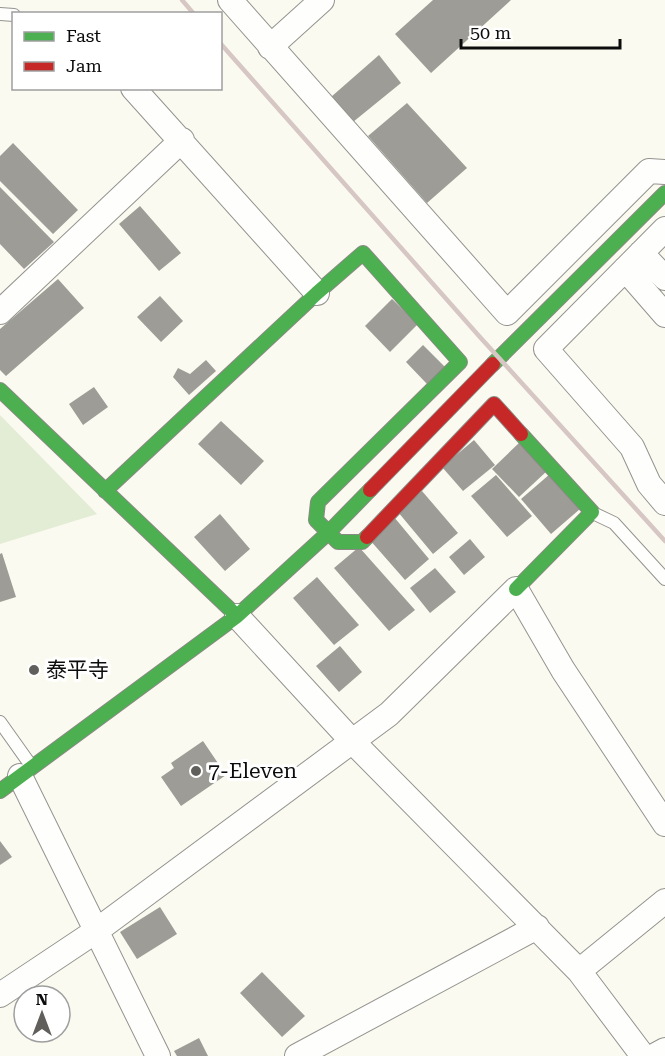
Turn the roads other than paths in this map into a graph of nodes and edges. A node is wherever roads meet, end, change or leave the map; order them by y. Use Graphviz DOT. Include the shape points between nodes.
graph roads {
  1 [pos="230,0"];
  2 [pos="322,0"];
  3 [pos="270,47"];
  4 [pos="136,90"];
  5 [pos="182,140"];
  6 [pos="665,172"];
  7 [pos="665,193"];
  8 [pos="665,229"];
  9 [pos="633,261"];
  10 [pos="665,278"];
  11 [pos="317,293"];
  12 [pos="0,312"];
  13 [pos="665,315"];
  14 [pos="0,390"];
  15 [pos="105,491"];
  16 [pos="665,503"];
  17 [pos="592,512"];
  18 [pos="328,532"];
  19 [pos="665,579"];
  20 [pos="516,589"];
  21 [pos="237,616"];
  22 [pos="0,722"];
  23 [pos="352,741"];
  24 [pos="26,772"];
  25 [pos="0,791"];
  26 [pos="665,824"];
  27 [pos="665,901"];
  28 [pos="537,927"];
  29 [pos="96,932"];
  30 [pos="579,971"];
  31 [pos="0,995"];
  32 [pos="665,1050"];
  33 [pos="158,1056"];
  34 [pos="297,1056"];
  35 [pos="643,1056"];
  36 [pos="654,1056"];
  1 -- 3 [label="street"];
  2 -- 3 [label="street"];
  3 -- 6 [label="street" via="507,313 649,171"];
  4 -- 5 [label="street"];
  5 -- 11 [label="street"];
  5 -- 12 [label="street"];
  7 -- 18 [label="street"];
  8 -- 9 [label="street"];
  9 -- 10 [label="street"];
  9 -- 13 [label="street"];
  9 -- 16 [label="street" via="546,349 632,447 649,484"];
  11 -- 15 [label="street"];
  11 -- 18 [label="street" via="363,253 460,362 318,502 316,519"];
  14 -- 15 [label="street"];
  15 -- 21 [label="street"];
  17 -- 18 [label="street" via="494,404 362,542 338,542"];
  17 -- 19 [label="lane" via="614,523"];
  17 -- 20 [label="street"];
  18 -- 21 [label="street"];
  20 -- 23 [label="street" via="389,714"];
  20 -- 26 [label="street" via="563,670"];
  21 -- 23 [label="street"];
  21 -- 24 [label="street"];
  22 -- 24 [label="lane"];
  23 -- 28 [label="street"];
  23 -- 29 [label="street"];
  24 -- 25 [label="street"];
  24 -- 29 [label="street"];
  27 -- 30 [label="street"];
  28 -- 30 [label="street"];
  28 -- 34 [label="street"];
  29 -- 31 [label="street"];
  29 -- 33 [label="street"];
  30 -- 35 [label="street"];
  32 -- 36 [label="street"];
}
